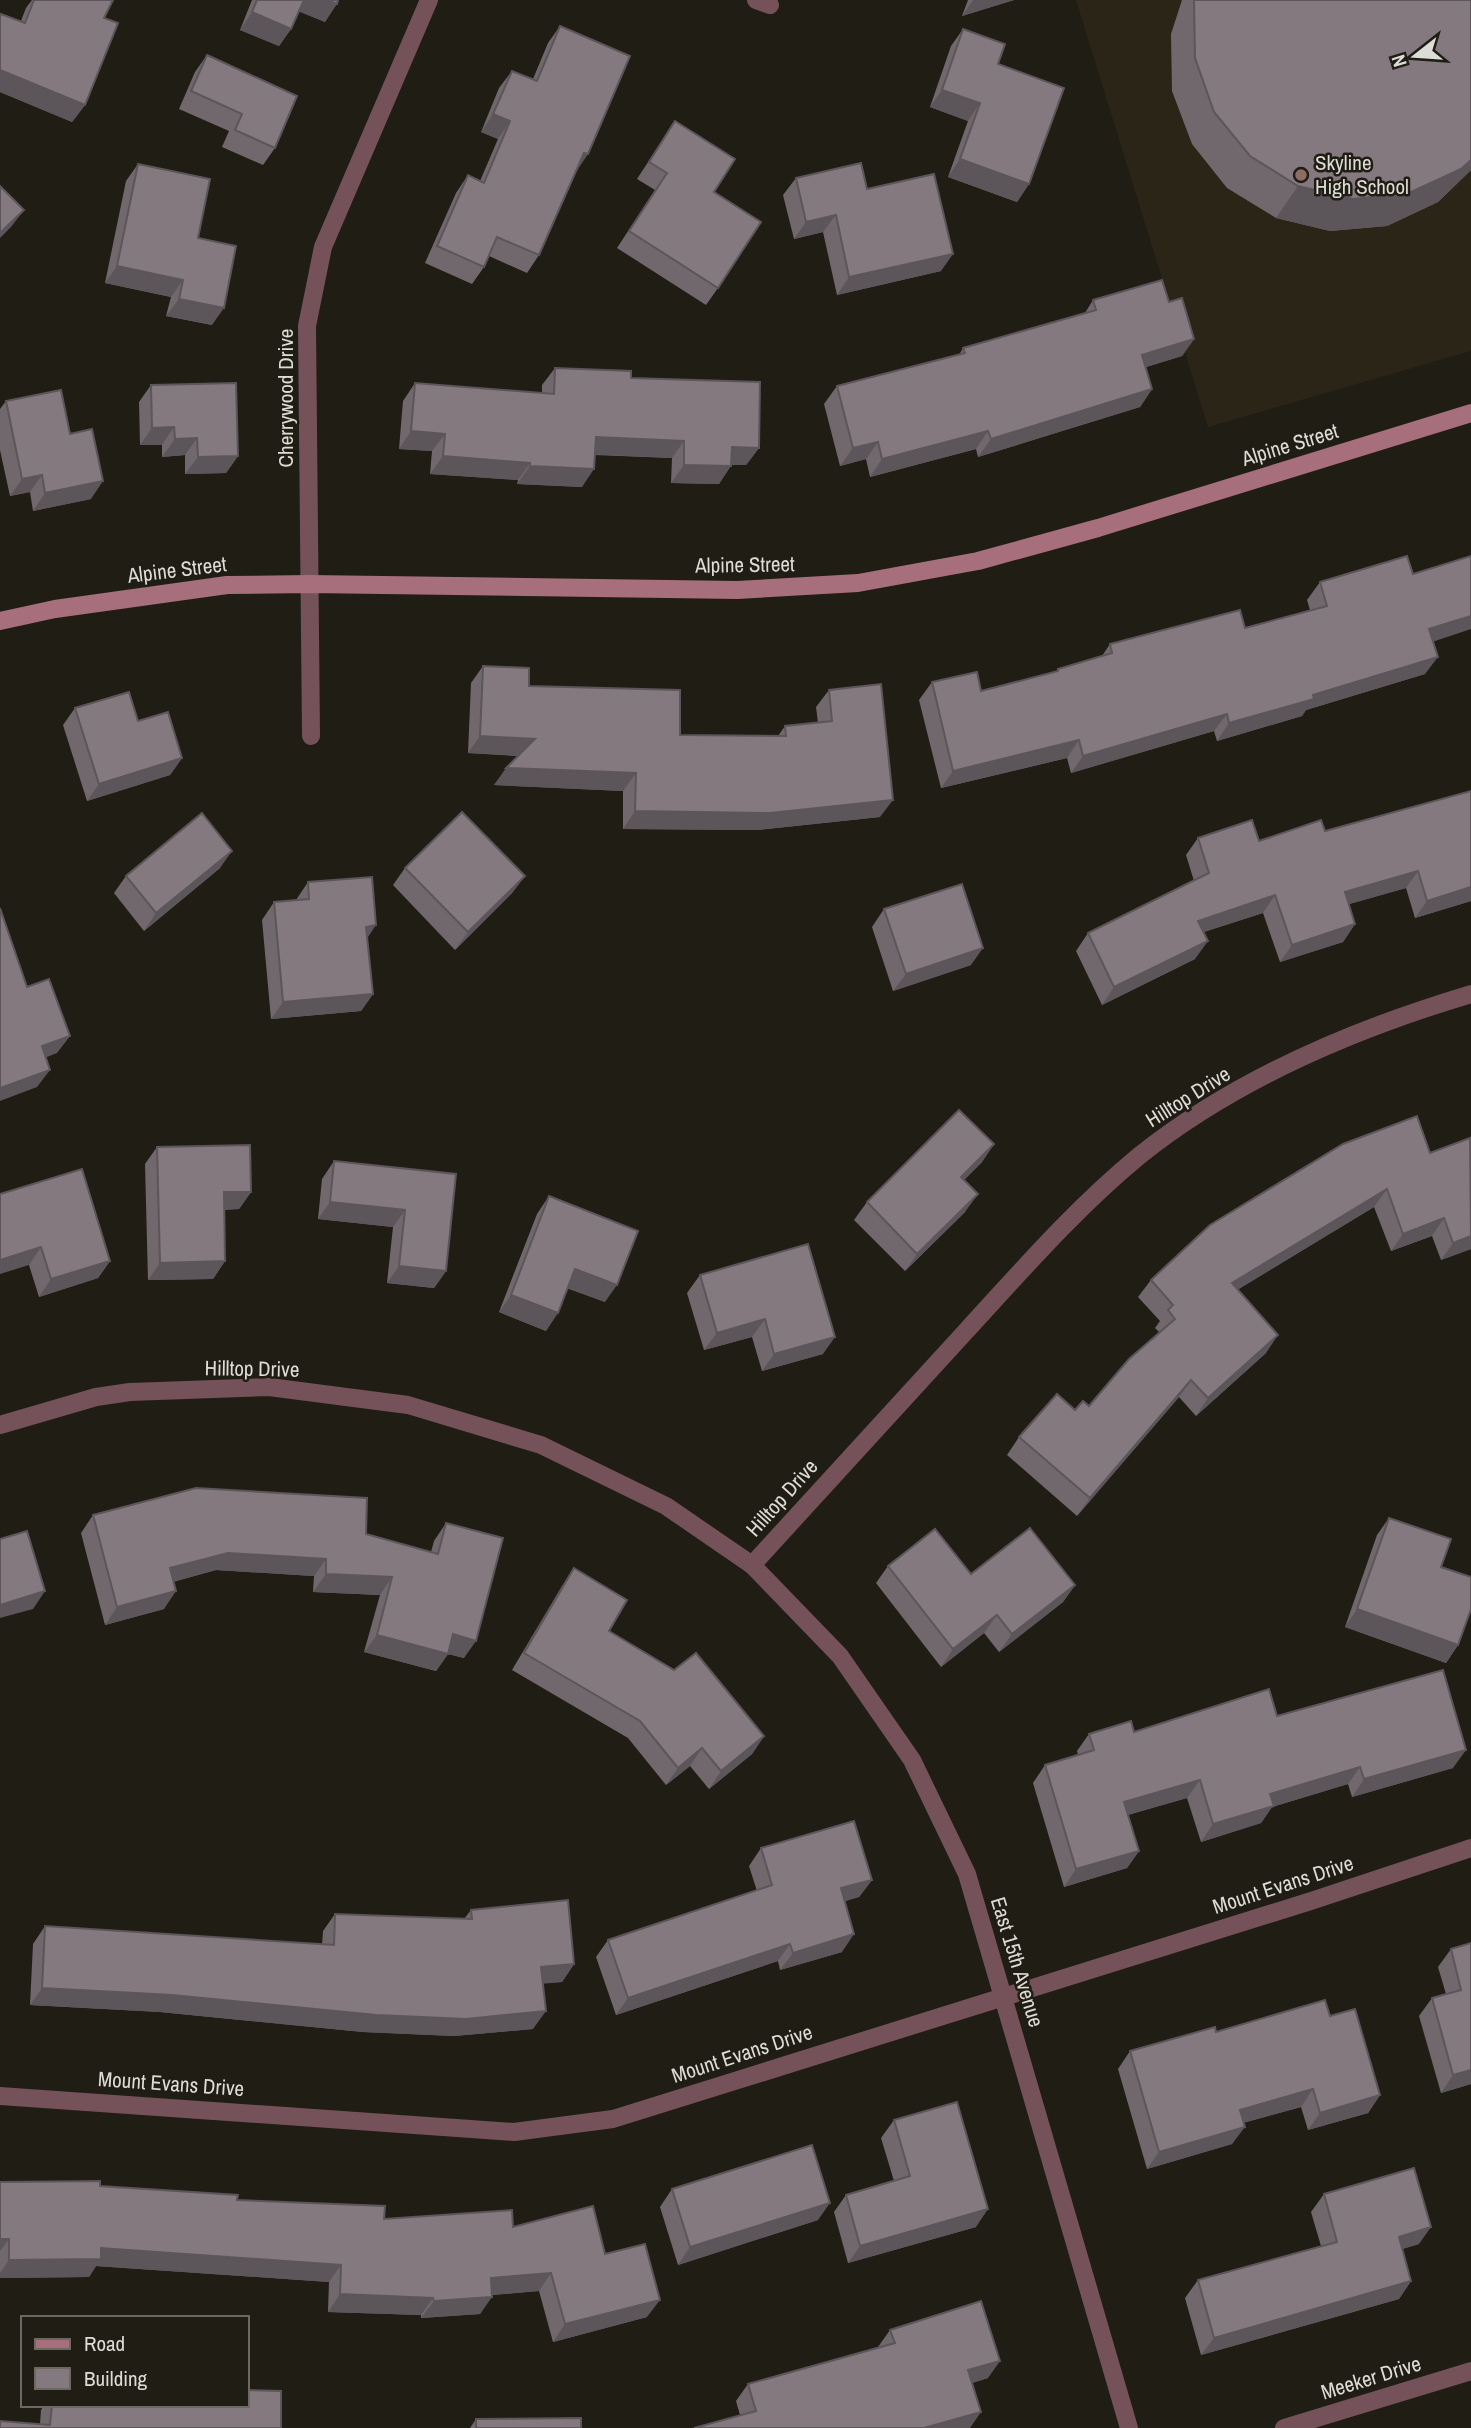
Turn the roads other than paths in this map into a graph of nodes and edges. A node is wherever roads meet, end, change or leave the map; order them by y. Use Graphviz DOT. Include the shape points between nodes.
graph roads {
  1 [pos="429,0"];
  2 [pos="1471,413"];
  3 [pos="310,584"];
  4 [pos="0,621"];
  5 [pos="312,736"];
  6 [pos="1471,995"];
  7 [pos="0,1425"];
  8 [pos="752,1565"];
  9 [pos="1471,1848"];
  10 [pos="1003,1995"];
  11 [pos="0,2096"];
  12 [pos="1471,2371"];
  13 [pos="1129,2428"];
  14 [pos="1283,2428"];
  1 -- 3 [label="street, Cherrywood Drive" via="323,247 307,326"];
  2 -- 3 [label="street, Alpine Street" via="1098,528 978,561 858,583 737,590"];
  3 -- 4 [label="street, Alpine Street" via="227,585"];
  3 -- 5 [label="street, Cherrywood Drive"];
  6 -- 8 [label="street, Hilltop Drive" via="1393,1018 1275,1070 1139,1156 1061,1227"];
  7 -- 8 [label="street, Hilltop Drive" via="96,1397 130,1392 269,1387 408,1405 541,1445 666,1506"];
  8 -- 10 [label="street, East 15th Avenue" via="840,1656 912,1760 967,1874"];
  9 -- 10 [label="street, Mount Evans Drive"];
  10 -- 11 [label="street, Mount Evans Drive" via="613,2119 514,2132"];
  10 -- 13 [label="street, East 15th Avenue"];
  12 -- 14 [label="street, Meeker Drive"];
}
